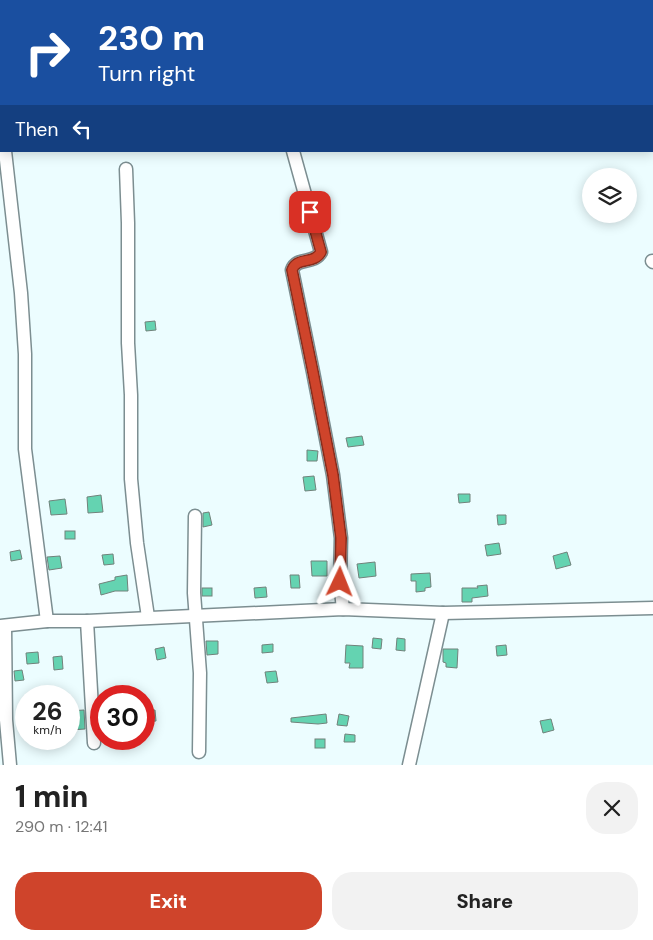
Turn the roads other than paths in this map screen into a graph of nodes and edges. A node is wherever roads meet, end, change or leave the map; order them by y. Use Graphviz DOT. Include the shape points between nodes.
graph roads {
  1 [pos="5,152"];
  2 [pos="293,152"];
  3 [pos="126,169"];
  4 [pos="196,516"];
  5 [pos="653,608"];
  6 [pos="343,609"];
  7 [pos="444,613"];
  8 [pos="195,615"];
  9 [pos="148,617"];
  10 [pos="47,621"];
  11 [pos="87,621"];
  12 [pos="2,626"];
  13 [pos="91,685"];
  14 [pos="199,752"];
  15 [pos="10,765"];
  16 [pos="409,765"];
  1 -- 10 [label="street" via="21,293 25,449"];
  2 -- 6 [label="street" via="321,252 314,259 297,262 292,270 333,475 341,538"];
  3 -- 9 [label="street" via="131,479"];
  4 -- 8 [label="street"];
  5 -- 7 [label="street"];
  6 -- 7 [label="street"];
  6 -- 8 [label="street"];
  7 -- 16 [label="street"];
  8 -- 9 [label="street"];
  8 -- 14 [label="street" via="200,673"];
  9 -- 11 [label="street"];
  10 -- 11 [label="street"];
  10 -- 12 [label="street"];
  11 -- 13 [label="street"];
  12 -- 15 [label="street"];
}
